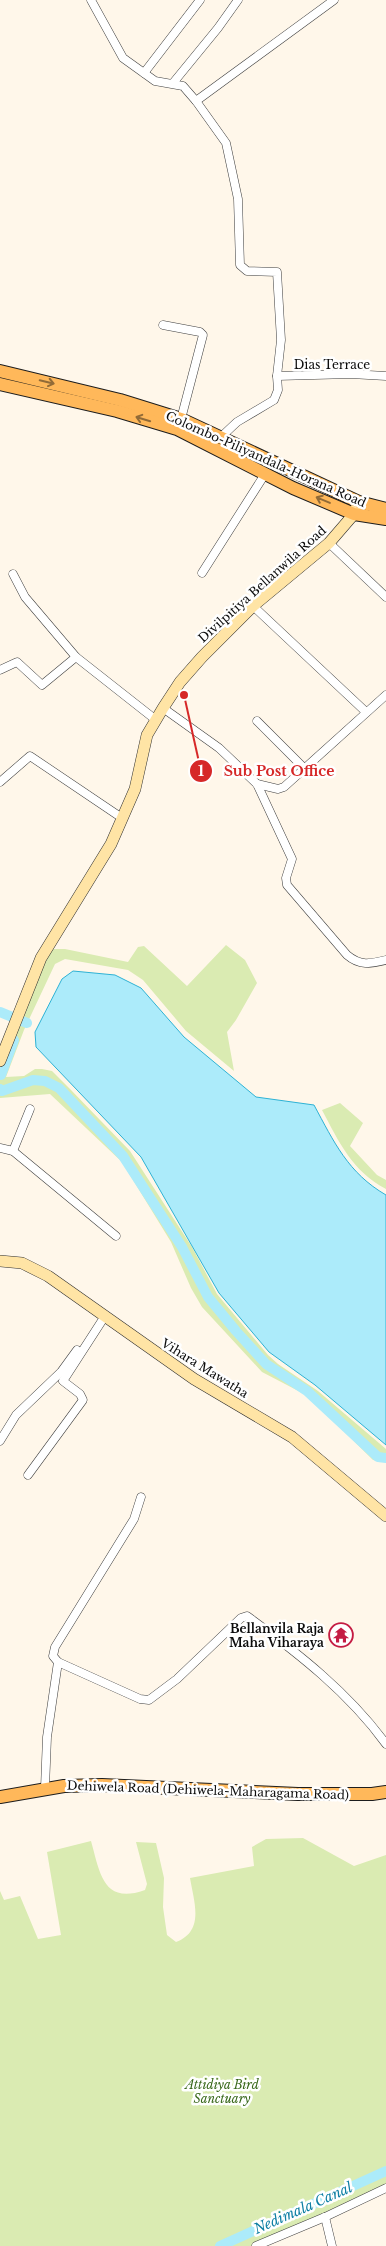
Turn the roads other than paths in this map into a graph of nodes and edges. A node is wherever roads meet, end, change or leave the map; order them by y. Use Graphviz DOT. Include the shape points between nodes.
graph roads {
  1 [pos="91,0"];
  2 [pos="200,0"];
  3 [pos="238,0"];
  4 [pos="334,0"];
  5 [pos="144,73"];
  6 [pos="173,82"];
  7 [pos="196,101"];
  8 [pos="163,325"];
  9 [pos="0,371"];
  10 [pos="277,376"];
  11 [pos="386,376"];
  12 [pos="0,384"];
  13 [pos="119,405"];
  14 [pos="181,419"];
  15 [pos="221,438"];
  16 [pos="265,474"];
  17 [pos="357,508"];
  18 [pos="386,509"];
  19 [pos="386,519"];
  20 [pos="329,542"];
  21 [pos="202,573"];
  22 [pos="13,574"];
  23 [pos="386,597"];
  24 [pos="254,606"];
  25 [pos="76,657"];
  26 [pos="0,670"];
  27 [pos="386,695"];
  28 [pos="163,708"];
  29 [pos="366,712"];
  30 [pos="156,720"];
  31 [pos="257,721"];
  32 [pos="304,768"];
  33 [pos="0,782"];
  34 [pos="258,784"];
  35 [pos="122,818"];
  36 [pos="386,960"];
  37 [pos="3,1044"];
  38 [pos="0,1060"];
  39 [pos="30,1110"];
  40 [pos="0,1148"];
  41 [pos="13,1151"];
  42 [pos="116,1236"];
  43 [pos="0,1261"];
  44 [pos="103,1314"];
  45 [pos="0,1442"];
  46 [pos="28,1475"];
  47 [pos="141,1497"];
  48 [pos="386,1516"];
  49 [pos="58,1662"];
  50 [pos="386,1744"];
  51 [pos="45,1788"];
  52 [pos="386,1792"];
  53 [pos="0,1797"];
  54 [pos="386,2188"];
  55 [pos="325,2217"];
  56 [pos="260,2245"];
  57 [pos="332,2246"];
  1 -- 5 [label="street" via="123,58"];
  2 -- 5 [label="street"];
  3 -- 6 [label="street"];
  4 -- 7 [label="street"];
  5 -- 6 [label="street" via="155,80"];
  6 -- 7 [label="street" via="183,86"];
  7 -- 10 [label="street" via="226,143 238,200 240,265 247,271 277,272 281,340"];
  8 -- 14 [label="street" via="203,335"];
  9 -- 13 [label="main road, Colombo-Piliyandala-Horana Road, one-way"];
  10 -- 11 [label="street, Dias Terrace"];
  10 -- 15 [label="street" via="278,390 274,400 238,422"];
  12 -- 13 [label="main road, Colombo-Piliyandala-Horana Road"];
  13 -- 14 [label="main road, Colombo-Piliyandala-Horana Road"];
  16 -- 13 [label="main road, Colombo-Piliyandala-Horana Road, one-way" via="177,429"];
  14 -- 15 [label="main road, Colombo-Piliyandala-Horana Road"];
  15 -- 17 [label="main road, Colombo-Piliyandala-Horana Road"];
  17 -- 16 [label="main road, Colombo-Piliyandala-Horana Road, one-way"];
  16 -- 21 [label="street"];
  17 -- 18 [label="main road, Colombo-Piliyandala-Horana Road"];
  17 -- 19 [label="main road, Colombo-Piliyandala-Horana Road"];
  17 -- 20 [label="street, Divilpitiya Bellanwila Road"];
  20 -- 23 [label="street"];
  20 -- 24 [label="street, Divilpitiya Bellanwila Road"];
  22 -- 25 [label="street" via="25,598"];
  24 -- 28 [label="street, Divilpitiya Bellanwila Road" via="202,657"];
  24 -- 29 [label="street"];
  25 -- 26 [label="street" via="42,685 17,662"];
  25 -- 30 [label="street"];
  27 -- 29 [label="street"];
  28 -- 30 [label="street, Divilpitiya Bellanwila Road"];
  28 -- 34 [label="street" via="219,748"];
  29 -- 32 [label="street"];
  30 -- 35 [label="street, Divilpitiya Bellanwila Road" via="147,735 135,789"];
  31 -- 32 [label="street"];
  32 -- 34 [label="street" via="284,787 278,789"];
  33 -- 35 [label="street" via="30,756"];
  34 -- 36 [label="street" via="292,859 287,885 354,960 365,964"];
  35 -- 37 [label="street, Divilpitiya Bellanwila Road" via="111,844 41,958"];
  37 -- 38 [label="street, Divilpitiya Bellanwila Road"];
  39 -- 41 [label="street"];
  40 -- 41 [label="street"];
  41 -- 42 [label="street"];
  43 -- 44 [label="street, Vihara Mawatha" via="22,1264 48,1276"];
  44 -- 45 [label="street" via="61,1372 16,1415"];
  44 -- 46 [label="street" via="63,1381 83,1400"];
  44 -- 48 [label="street, Vihara Mawatha" via="194,1379 292,1437"];
  47 -- 49 [label="street" via="134,1519 55,1648 53,1656"];
  49 -- 50 [label="street" via="140,1699 149,1700 247,1616 317,1670"];
  49 -- 51 [label="street"];
  51 -- 52 [label="main road, Dehiwela Road (Dehiwela-Maharagama Road)" via="102,1785 298,1794"];
  51 -- 53 [label="main road, Dehiwela Road (Dehiwela-Maharagama Road)"];
  54 -- 55 [label="street"];
  55 -- 56 [label="street"];
  55 -- 57 [label="street"];
}
